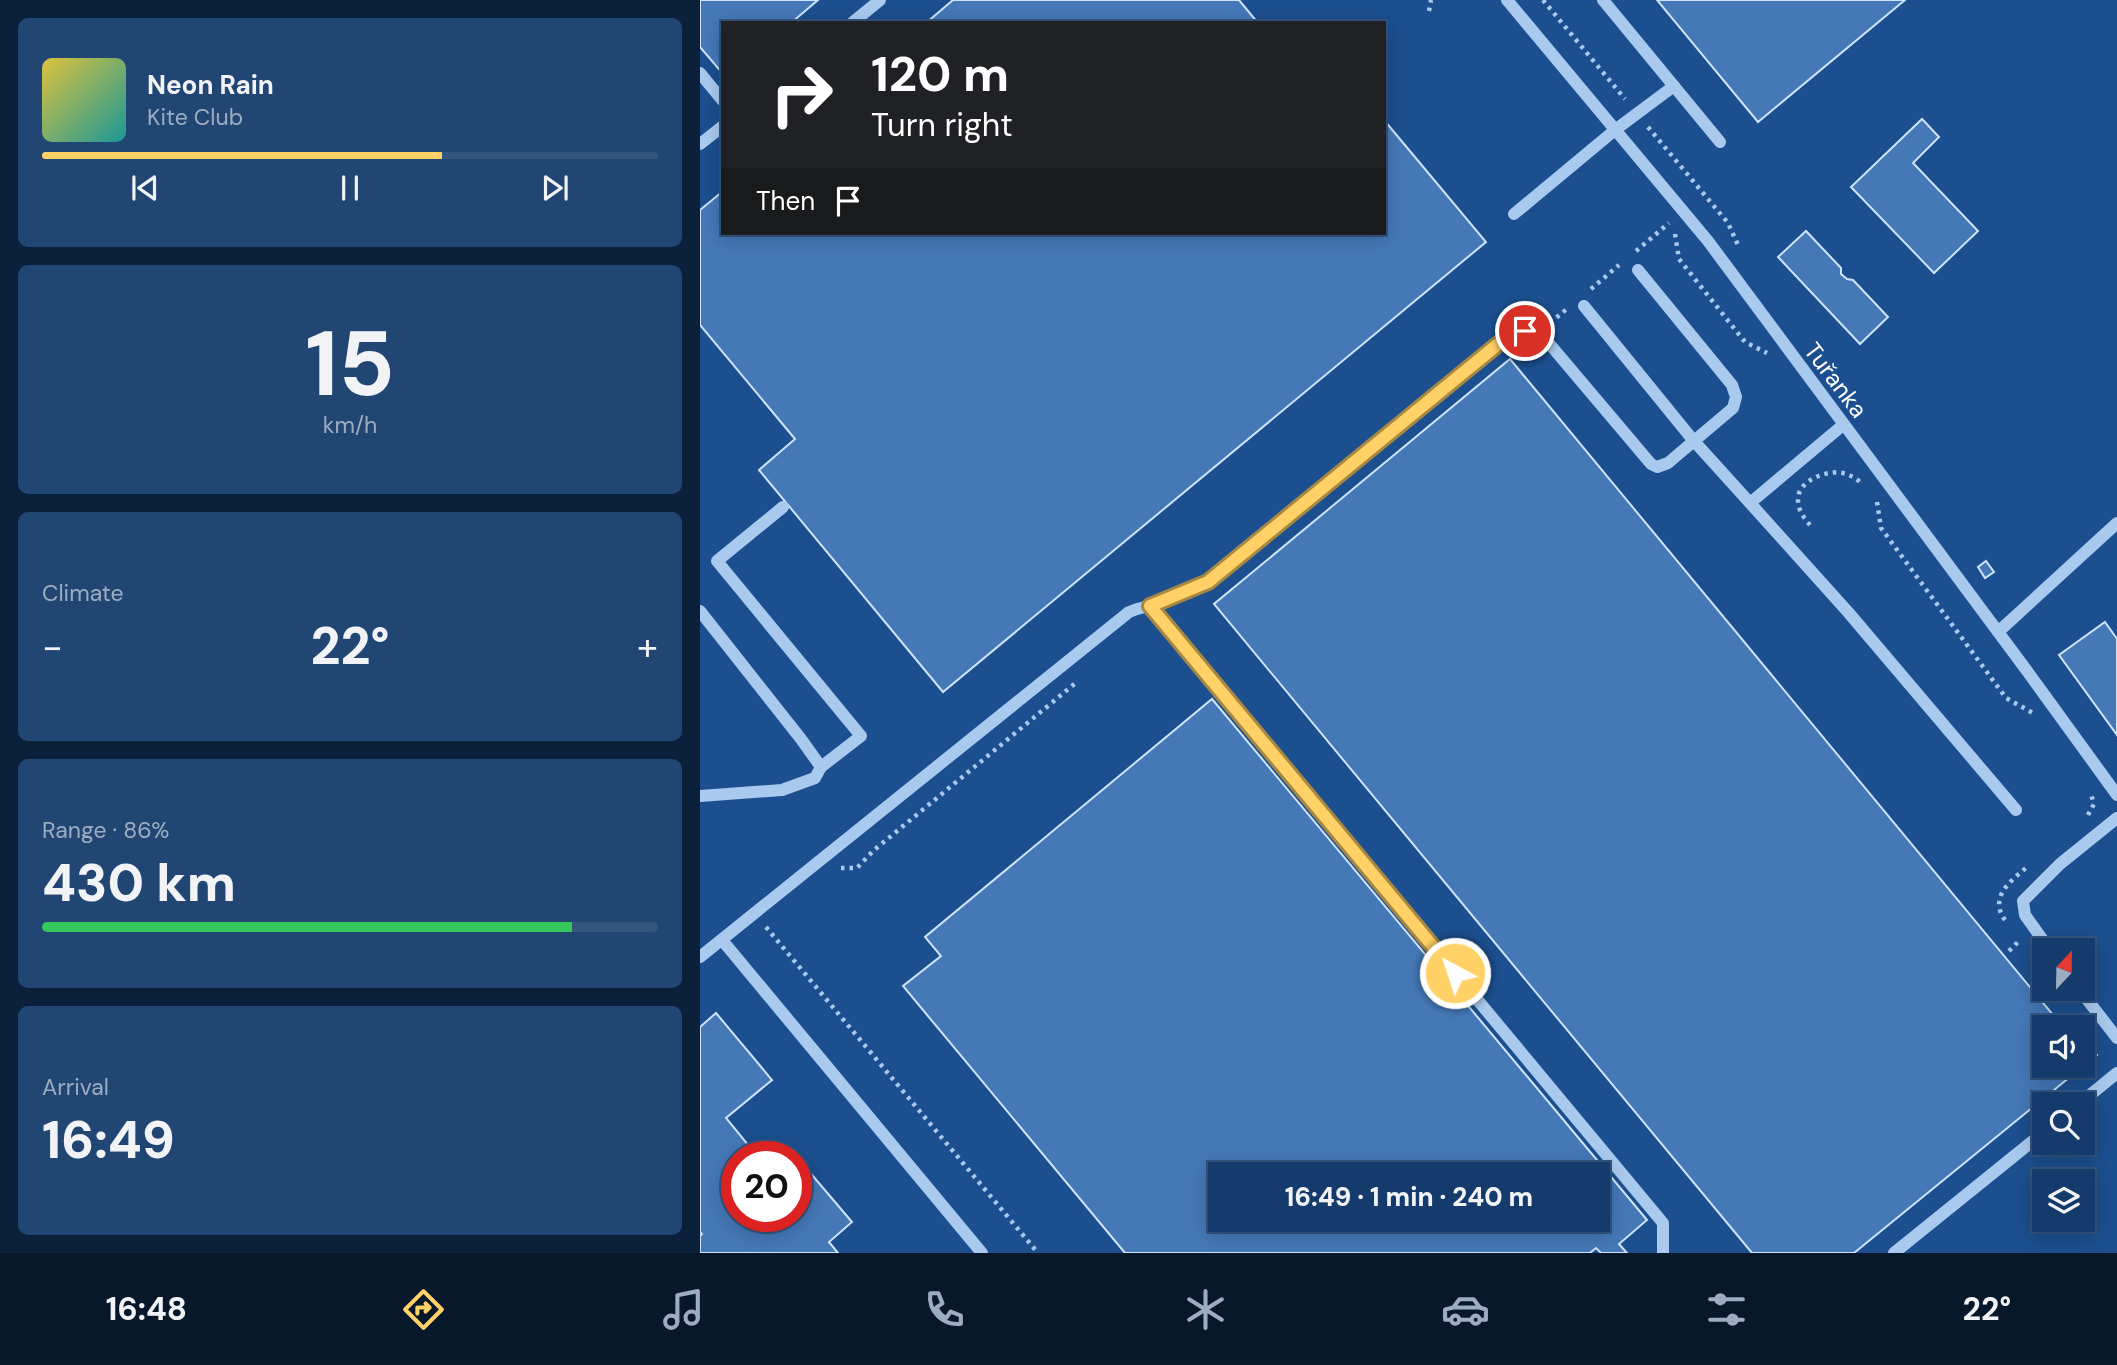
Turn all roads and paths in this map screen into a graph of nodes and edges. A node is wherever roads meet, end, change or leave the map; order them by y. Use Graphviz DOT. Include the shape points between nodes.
graph roads {
  1 [pos="880,0"];
  2 [pos="1431,0"];
  3 [pos="1507,0"];
  4 [pos="1603,0"];
  5 [pos="1429,11"];
  6 [pos="854,21"];
  7 [pos="700,73"];
  8 [pos="1674,86"];
  9 [pos="721,99"];
  10 [pos="721,128"];
  11 [pos="1615,130"];
  12 [pos="1720,142"];
  13 [pos="700,144"];
  14 [pos="1514,214"];
  15 [pos="1661,214"];
  16 [pos="1638,270"];
  17 [pos="1584,306"];
  18 [pos="1771,354"];
  19 [pos="1843,425"];
  20 [pos="1693,440"];
  21 [pos="1852,467"];
  22 [pos="1873,494"];
  23 [pos="1750,503"];
  24 [pos="783,507"];
  25 [pos="2117,523"];
  26 [pos="1810,525"];
  27 [pos="1150,606"];
  28 [pos="700,611"];
  29 [pos="1998,632"];
  30 [pos="1084,676"];
  31 [pos="2034,713"];
  32 [pos="821,767"];
  33 [pos="2089,788"];
  34 [pos="2117,795"];
  35 [pos="700,796"];
  36 [pos="2016,810"];
  37 [pos="2117,818"];
  38 [pos="2080,822"];
  39 [pos="2029,865"];
  40 [pos="836,869"];
  41 [pos="754,913"];
  42 [pos="770,922"];
  43 [pos="2009,924"];
  44 [pos="769,931"];
  45 [pos="2015,932"];
  46 [pos="2041,938"];
  47 [pos="722,940"];
  48 [pos="2009,951"];
  49 [pos="700,957"];
  50 [pos="2088,1001"];
  51 [pos="2117,1038"];
  52 [pos="2117,1073"];
  53 [pos="2094,1092"];
  54 [pos="2032,1142"];
  55 [pos="982,1253"];
  56 [pos="1038,1253"];
  57 [pos="1663,1253"];
  58 [pos="1894,1253"];
  1 -- 6 [label="street"];
  2 -- 5 [label="path"];
  3 -- 11 [label="street, Tuřanka"];
  4 -- 8 [label="street"];
  7 -- 9 [label="street"];
  8 -- 11 [label="street"];
  8 -- 12 [label="street"];
  10 -- 13 [label="street"];
  11 -- 14 [label="street"];
  11 -- 19 [label="street, Tuřanka" via="1708,241"];
  15 -- 18 [label="path" via="1675,230 1679,258 1737,332 1745,342"];
  16 -- 20 [label="street" via="1732,385 1736,397 1733,408"];
  17 -- 20 [label="street"];
  19 -- 23 [label="street"];
  19 -- 29 [label="street, Tuřanka"];
  20 -- 23 [label="street"];
  20 -- 27 [label="street" via="1668,463 1651,464 1547,341 1537,334 1516,332 1208,582"];
  21 -- 26 [label="path" via="1867,488 1838,472 1816,478 1801,489 1798,504"];
  22 -- 31 [label="path" via="1881,528 2006,698"];
  23 -- 36 [label="street"];
  24 -- 32 [label="street" via="717,561 861,736"];
  25 -- 29 [label="street"];
  27 -- 41 [label="street" via="1129,612"];
  27 -- 57 [label="street" via="1663,1223"];
  28 -- 32 [label="street"];
  29 -- 34 [label="street, Tuřanka"];
  30 -- 40 [label="path" via="857,868"];
  32 -- 35 [label="street" via="815,778 782,790"];
  33 -- 38 [label="path" via="2094,804"];
  37 -- 46 [label="street" via="2023,901 2025,915"];
  39 -- 43 [label="path" via="2008,883 1999,899 1999,909"];
  41 -- 44 [label="path"];
  41 -- 47 [label="street"];
  42 -- 44 [label="path"];
  44 -- 56 [label="path"];
  45 -- 48 [label="path" via="2021,940"];
  47 -- 49 [label="street"];
  47 -- 55 [label="street"];
  50 -- 51 [label="street"];
  52 -- 53 [label="street"];
  54 -- 58 [label="street"];
}
